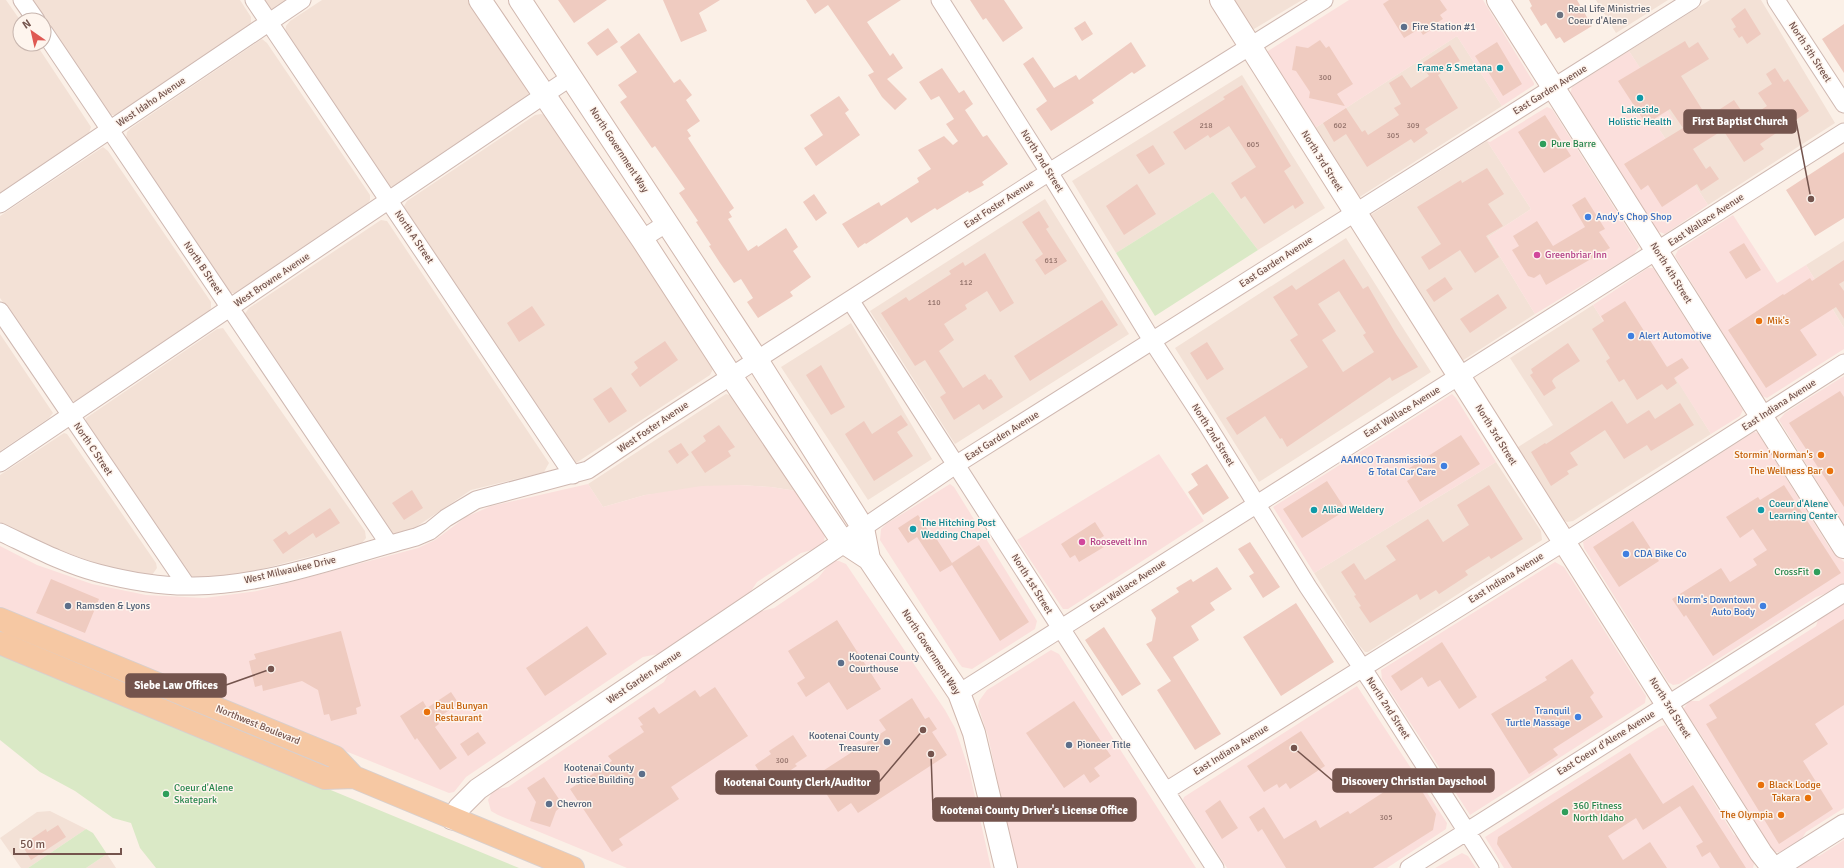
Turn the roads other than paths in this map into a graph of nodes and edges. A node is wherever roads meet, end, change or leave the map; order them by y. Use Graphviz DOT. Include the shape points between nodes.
graph roads {
  1 [pos="22,0"];
  2 [pos="254,0"];
  3 [pos="302,0"];
  4 [pos="480,0"];
  5 [pos="520,0"];
  6 [pos="940,0"];
  7 [pos="1221,0"];
  8 [pos="1324,0"];
  9 [pos="1498,0"];
  10 [pos="1692,0"];
  11 [pos="1776,0"];
  12 [pos="30,12"];
  13 [pos="269,23"];
  14 [pos="52,44"];
  15 [pos="1250,46"];
  16 [pos="572,77"];
  17 [pos="1554,88"];
  18 [pos="544,96"];
  19 [pos="1844,104"];
  20 [pos="110,130"];
  21 [pos="1844,132"];
  22 [pos="1049,172"];
  23 [pos="389,201"];
  24 [pos="0,204"];
  25 [pos="1355,212"];
  26 [pos="667,223"];
  27 [pos="642,239"];
  28 [pos="1657,251"];
  29 [pos="850,300"];
  30 [pos="230,308"];
  31 [pos="0,311"];
  32 [pos="1153,342"];
  33 [pos="756,360"];
  34 [pos="1844,363"];
  35 [pos="1459,375"];
  36 [pos="730,376"];
  37 [pos="71,416"];
  38 [pos="1761,416"];
  39 [pos="0,463"];
  40 [pos="956,464"];
  41 [pos="573,475"];
  42 [pos="1256,504"];
  43 [pos="863,528"];
  44 [pos="0,532"];
  45 [pos="843,542"];
  46 [pos="1564,542"];
  47 [pos="389,544"];
  48 [pos="1844,547"];
  49 [pos="869,559"];
  50 [pos="187,586"];
  51 [pos="1844,593"];
  52 [pos="0,619"];
  53 [pos="1061,629"];
  54 [pos="0,643"];
  55 [pos="1362,668"];
  56 [pos="959,693"];
  57 [pos="1667,704"];
  58 [pos="354,777"];
  59 [pos="1166,791"];
  60 [pos="452,819"];
  61 [pos="1844,825"];
  62 [pos="1467,831"];
  63 [pos="573,868"];
  64 [pos="1006,868"];
  65 [pos="1215,868"];
  66 [pos="1409,868"];
  67 [pos="1490,868"];
  68 [pos="1775,868"];
  1 -- 12 [label="street"];
  2 -- 13 [label="street, North A Street"];
  3 -- 13 [label="street, West Idaho Avenue"];
  4 -- 18 [label="main road, North Government Way"];
  5 -- 16 [label="main road, North Government Way"];
  6 -- 22 [label="street, North 2nd Street"];
  7 -- 15 [label="main road, North 3rd Street"];
  8 -- 15 [label="street, East Foster Avenue"];
  9 -- 17 [label="main road, North 4th Street"];
  10 -- 17 [label="street, East Garden Avenue"];
  11 -- 19 [label="street, North 5th Street"];
  13 -- 20 [label="street, West Idaho Avenue"];
  13 -- 23 [label="street, North A Street"];
  14 -- 20 [label="street, North B Street"];
  15 -- 22 [label="street, East Foster Avenue"];
  15 -- 25 [label="main road, North 3rd Street"];
  16 -- 18 [label="street"];
  16 -- 26 [label="main road, North Government Way"];
  17 -- 25 [label="street, East Garden Avenue"];
  17 -- 28 [label="main road, North 4th Street"];
  18 -- 23 [label="street, West Browne Avenue"];
  18 -- 27 [label="main road, North Government Way"];
  20 -- 24 [label="street, West Idaho Avenue"];
  20 -- 30 [label="street, North B Street"];
  21 -- 28 [label="street, East Wallace Avenue"];
  22 -- 29 [label="street, East Foster Avenue"];
  22 -- 32 [label="street, North 2nd Street"];
  23 -- 30 [label="street, West Browne Avenue"];
  23 -- 41 [label="street, North A Street"];
  25 -- 32 [label="street, East Garden Avenue"];
  25 -- 35 [label="main road, North 3rd Street"];
  26 -- 27 [label="street"];
  26 -- 33 [label="main road, North Government Way"];
  27 -- 36 [label="main road, North Government Way"];
  28 -- 35 [label="street, East Wallace Avenue"];
  28 -- 38 [label="main road, North 4th Street"];
  29 -- 33 [label="street, East Foster Avenue"];
  29 -- 40 [label="street, North 1st Street"];
  30 -- 37 [label="street, West Browne Avenue"];
  30 -- 47 [label="street, North B Street"];
  31 -- 37 [label="street, North C Street"];
  32 -- 40 [label="street, East Garden Avenue"];
  32 -- 42 [label="street, North 2nd Street"];
  33 -- 36 [label="street"];
  33 -- 43 [label="main road, North Government Way"];
  34 -- 38 [label="street, East Indiana Avenue"];
  35 -- 42 [label="street, East Wallace Avenue"];
  35 -- 46 [label="main road, North 3rd Street"];
  36 -- 41 [label="street, West Foster Avenue" via="599,464"];
  36 -- 45 [label="main road, North Government Way"];
  37 -- 39 [label="street, West Browne Avenue"];
  37 -- 50 [label="street, North C Street"];
  38 -- 46 [label="street, East Indiana Avenue"];
  38 -- 48 [label="main road, North 4th Street"];
  40 -- 43 [label="street, East Garden Avenue"];
  40 -- 53 [label="street, North 1st Street"];
  41 -- 47 [label="street, West Milwaukee Drive" via="476,500 430,531"];
  42 -- 53 [label="street, East Wallace Avenue"];
  42 -- 55 [label="street, North 2nd Street"];
  43 -- 45 [label="street, West Garden Avenue"];
  43 -- 49 [label="main road, North Government Way"];
  44 -- 50 [label="street, West Milwaukee Drive" via="66,562 98,573 136,581"];
  45 -- 49 [label="main road, North Government Way"];
  45 -- 60 [label="street, West Garden Avenue" via="478,789"];
  46 -- 55 [label="street, East Indiana Avenue"];
  46 -- 57 [label="main road, North 3rd Street"];
  47 -- 50 [label="street, West Milwaukee Drive" via="270,577"];
  49 -- 56 [label="main road, North Government Way"];
  51 -- 57 [label="street, East Coeur d'Alene Avenue"];
  52 -- 58 [label="main road, Northwest Boulevard" via="335,757"];
  53 -- 56 [label="street, East Wallace Avenue"];
  53 -- 59 [label="street, North 1st Street"];
  54 -- 58 [label="main road, Northwest Boulevard" via="325,778"];
  55 -- 59 [label="street, East Indiana Avenue"];
  55 -- 62 [label="street, North 2nd Street"];
  56 -- 64 [label="main road, North Government Way" via="974,732"];
  57 -- 62 [label="street, East Coeur d'Alene Avenue"];
  57 -- 68 [label="main road, North 3rd Street" via="1761,853"];
  58 -- 60 [label="main road, Northwest Boulevard"];
  59 -- 65 [label="street, North 1st Street"];
  60 -- 63 [label="main road, Northwest Boulevard"];
  61 -- 68 [label="street"];
  62 -- 66 [label="street, East Coeur d'Alene Avenue"];
  62 -- 67 [label="street, North 2nd Street"];
}
